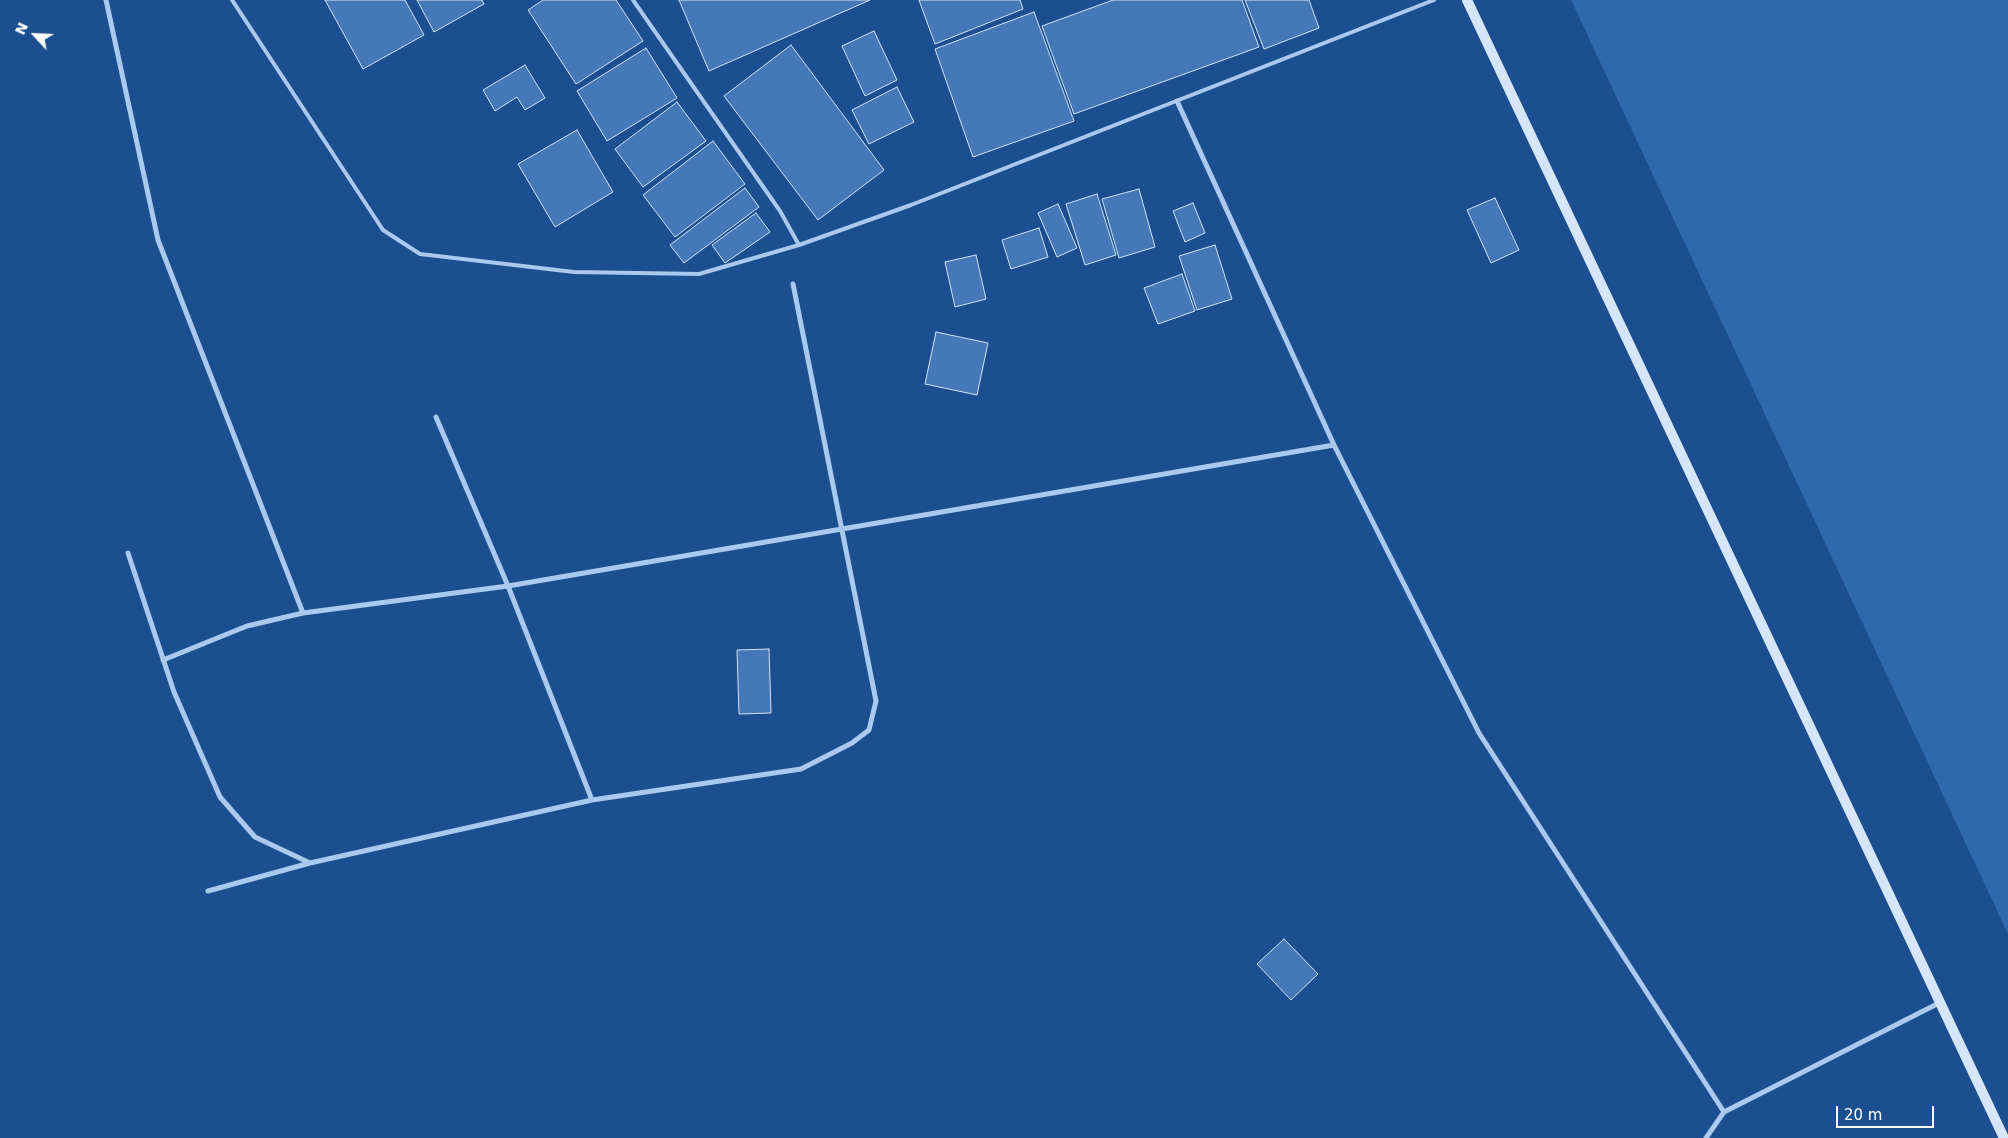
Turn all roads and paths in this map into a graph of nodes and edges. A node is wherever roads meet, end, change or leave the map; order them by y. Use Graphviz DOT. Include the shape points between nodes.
graph roads {
  1 [pos="106,0"];
  2 [pos="232,0"];
  3 [pos="633,0"];
  4 [pos="1434,0"];
  5 [pos="1467,0"];
  6 [pos="1177,101"];
  7 [pos="799,245"];
  8 [pos="793,284"];
  9 [pos="436,418"];
  10 [pos="1334,445"];
  11 [pos="842,529"];
  12 [pos="128,553"];
  13 [pos="508,586"];
  14 [pos="303,614"];
  15 [pos="163,660"];
  16 [pos="592,800"];
  17 [pos="310,863"];
  18 [pos="208,892"];
  19 [pos="1941,1002"];
  20 [pos="1724,1112"];
  21 [pos="1706,1138"];
  22 [pos="2004,1138"];
  1 -- 14 [label="street" via="158,240"];
  2 -- 7 [label="lane" via="383,230 420,254 574,272 699,274"];
  3 -- 7 [label="lane" via="780,211"];
  4 -- 6 [label="lane"];
  5 -- 19 [label="street"];
  6 -- 7 [label="lane"];
  6 -- 10 [label="street"];
  8 -- 11 [label="street"];
  9 -- 13 [label="street"];
  10 -- 11 [label="street"];
  10 -- 20 [label="street" via="1479,733"];
  11 -- 13 [label="street"];
  11 -- 16 [label="street" via="876,701 869,730 852,744 800,769"];
  12 -- 15 [label="street"];
  13 -- 14 [label="street"];
  13 -- 16 [label="street"];
  14 -- 15 [label="street" via="247,626"];
  15 -- 17 [label="street" via="220,797 255,837"];
  16 -- 17 [label="street"];
  17 -- 18 [label="street"];
  19 -- 20 [label="street"];
  19 -- 22 [label="street"];
  20 -- 21 [label="street"];
}
